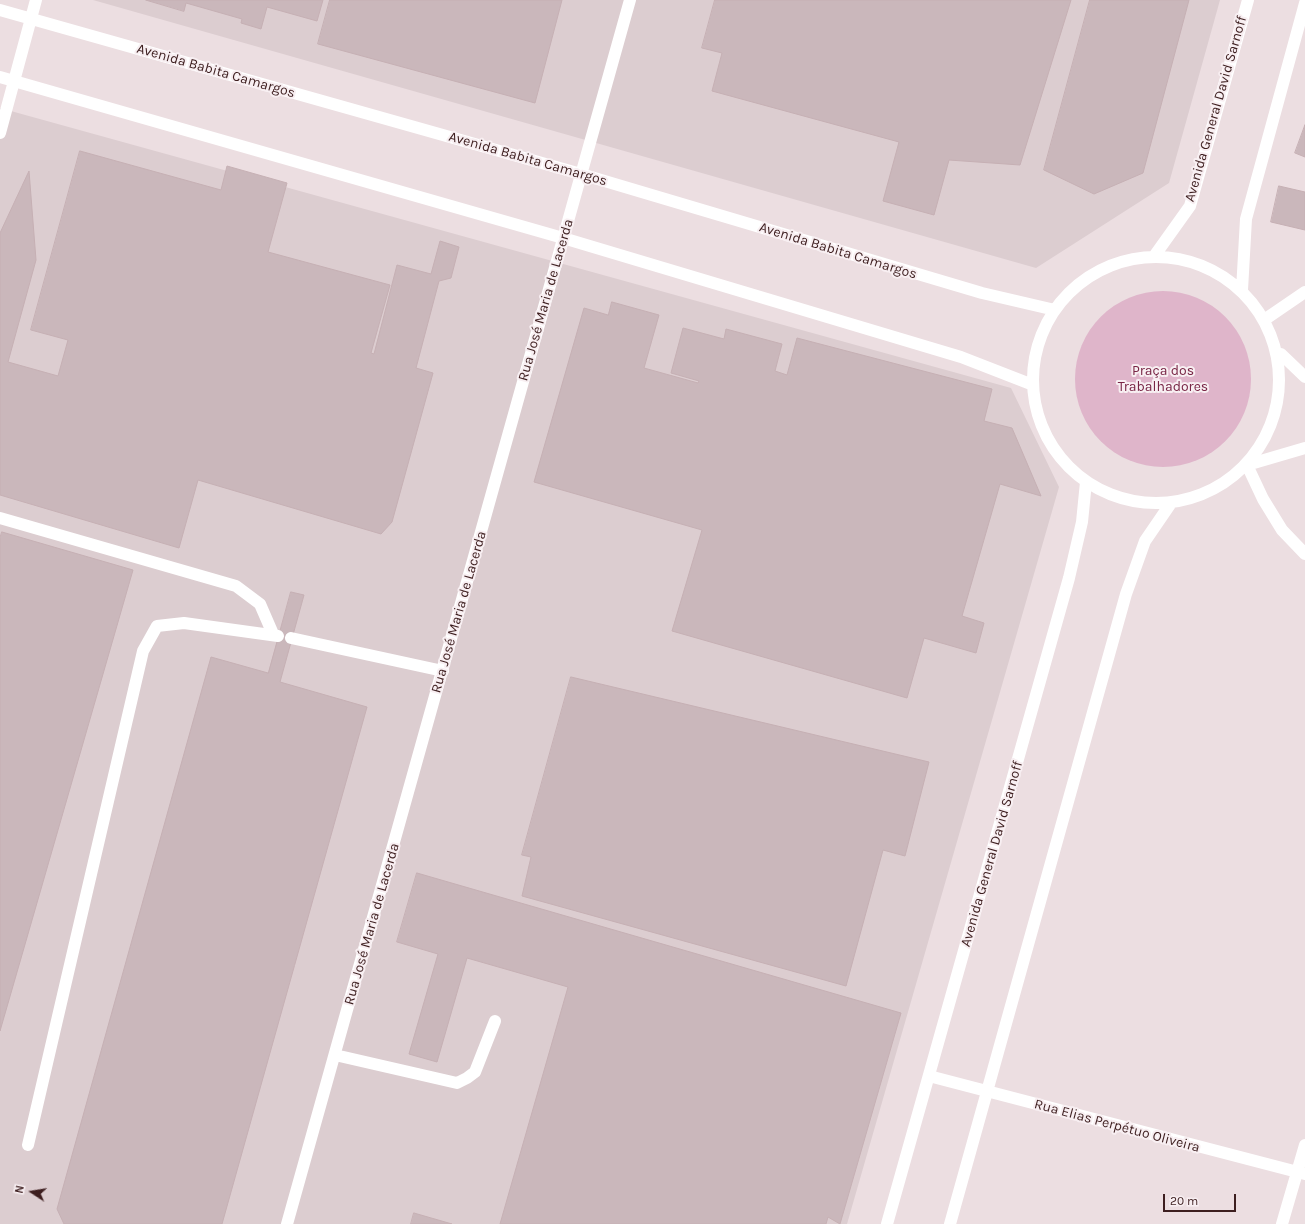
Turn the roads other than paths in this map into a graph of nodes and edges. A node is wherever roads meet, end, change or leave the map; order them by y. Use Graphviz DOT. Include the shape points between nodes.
graph roads {
  1 [pos="36,0"];
  2 [pos="630,0"];
  3 [pos="1248,0"];
  4 [pos="1305,4"];
  5 [pos="0,10"];
  6 [pos="31,19"];
  7 [pos="0,77"];
  8 [pos="15,81"];
  9 [pos="0,133"];
  10 [pos="581,174"];
  11 [pos="563,238"];
  12 [pos="1155,255"];
  13 [pos="1242,290"];
  14 [pos="1305,292"];
  15 [pos="1055,310"];
  16 [pos="1264,320"];
  17 [pos="1281,354"];
  18 [pos="1305,377"];
  19 [pos="1033,385"];
  20 [pos="1305,448"];
  21 [pos="1246,465"];
  22 [pos="1086,482"];
  23 [pos="1171,503"];
  24 [pos="0,518"];
  25 [pos="1305,554"];
  26 [pos="292,638"];
  27 [pos="443,671"];
  28 [pos="495,1021"];
  29 [pos="335,1055"];
  30 [pos="929,1076"];
  31 [pos="988,1092"];
  32 [pos="28,1145"];
  33 [pos="1305,1146"];
  34 [pos="1301,1174"];
  35 [pos="287,1224"];
  36 [pos="888,1224"];
  37 [pos="950,1224"];
  38 [pos="1282,1224"];
  1 -- 6 [label="street"];
  2 -- 10 [label="street, Rua José Maria de Lacerda"];
  3 -- 12 [label="street, Avenida General David Sarnoff" via="1190,206"];
  4 -- 13 [label="street" via="1246,219"];
  5 -- 6 [label="street, Avenida Babita Camargos"];
  6 -- 8 [label="street"];
  6 -- 10 [label="street, Avenida Babita Camargos"];
  7 -- 8 [label="street"];
  8 -- 9 [label="street"];
  8 -- 11 [label="street"];
  10 -- 11 [label="street, Rua José Maria de Lacerda"];
  10 -- 15 [label="street, Avenida Babita Camargos" via="982,293"];
  11 -- 19 [label="street" via="961,357"];
  11 -- 27 [label="street, Rua José Maria de Lacerda"];
  12 -- 13 [label="street" via="1202,264"];
  12 -- 15 [label="street" via="1120,261 1085,278"];
  13 -- 16 [label="street"];
  14 -- 16 [label="street"];
  15 -- 19 [label="street" via="1037,349"];
  16 -- 17 [label="street"];
  17 -- 18 [label="street"];
  17 -- 21 [label="street" via="1270,428"];
  19 -- 22 [label="street" via="1038,416 1056,452"];
  20 -- 21 [label="street"];
  21 -- 23 [label="street" via="1199,496"];
  21 -- 25 [label="street" via="1282,530"];
  22 -- 23 [label="street" via="1122,499"];
  22 -- 30 [label="street, Avenida General David Sarnoff" via="1082,522 1069,578"];
  23 -- 31 [label="street" via="1145,541 1126,594"];
  24 -- 32 [label="street" via="236,586 260,604 276,635 184,622 157,626 143,651"];
  26 -- 27 [label="street"];
  27 -- 29 [label="street, Rua José Maria de Lacerda"];
  28 -- 29 [label="street" via="475,1072 457,1083"];
  29 -- 35 [label="street, Rua José Maria de Lacerda"];
  30 -- 31 [label="street, Rua Elias Perpétuo Oliveira"];
  30 -- 36 [label="street, Avenida General David Sarnoff"];
  31 -- 34 [label="street, Rua Elias Perpétuo Oliveira"];
  31 -- 37 [label="street"];
  33 -- 34 [label="street"];
  34 -- 38 [label="street"];
}
